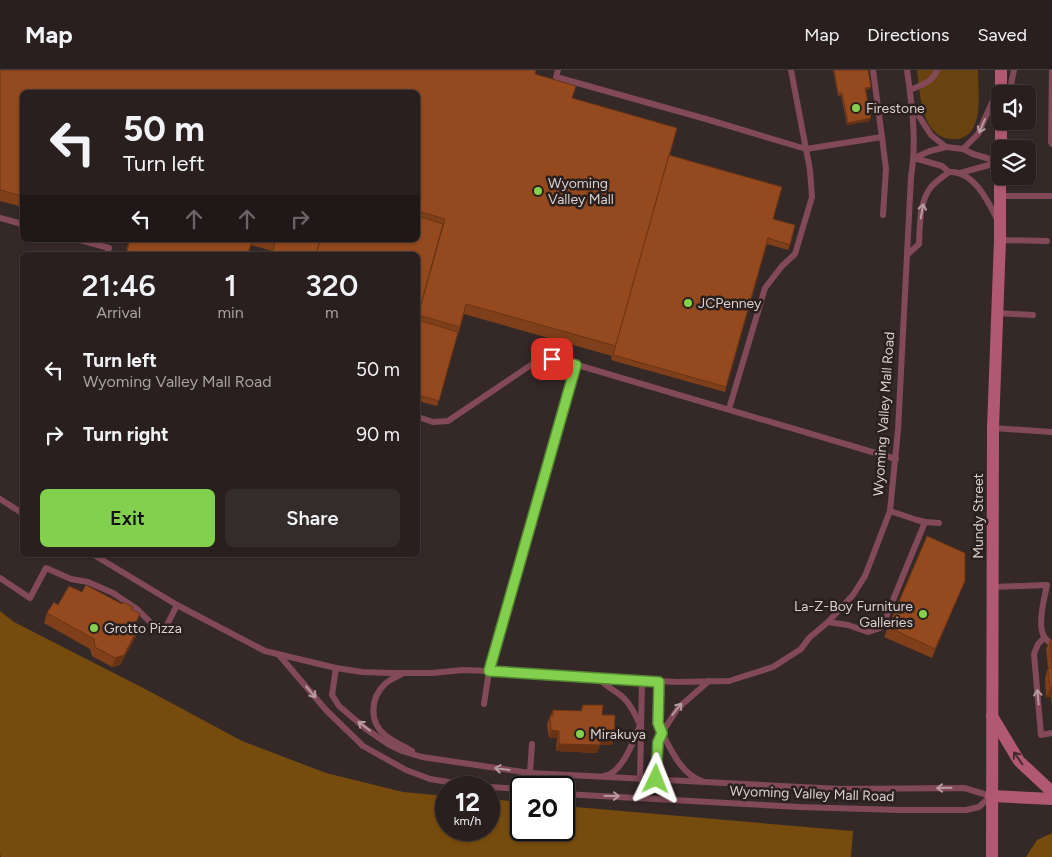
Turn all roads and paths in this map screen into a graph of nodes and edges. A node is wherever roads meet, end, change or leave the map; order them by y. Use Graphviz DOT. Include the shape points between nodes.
graph roads {
  1 [pos="558,70"];
  2 [pos="791,70"];
  3 [pos="873,70"];
  4 [pos="907,70"];
  5 [pos="938,70"];
  6 [pos="1014,70"];
  7 [pos="1052,70"];
  8 [pos="1001,82"];
  9 [pos="1011,85"];
  10 [pos="910,90"];
  11 [pos="912,106"];
  12 [pos="882,137"];
  13 [pos="1052,144"];
  14 [pos="946,147"];
  15 [pos="806,149"];
  16 [pos="963,149"];
  17 [pos="914,158"];
  18 [pos="991,159"];
  19 [pos="991,164"];
  20 [pos="949,172"];
  21 [pos="960,173"];
  22 [pos="1000,185"];
  23 [pos="1000,196"];
  24 [pos="1052,196"];
  25 [pos="884,215"];
  26 [pos="0,218"];
  27 [pos="20,223"];
  28 [pos="1000,224"];
  29 [pos="1000,240"];
  30 [pos="1047,241"];
  31 [pos="87,242"];
  32 [pos="107,252"];
  33 [pos="908,254"];
  34 [pos="997,313"];
  35 [pos="1033,315"];
  36 [pos="576,365"];
  37 [pos="729,409"];
  38 [pos="420,418"];
  39 [pos="993,428"];
  40 [pos="1052,432"];
  41 [pos="896,459"];
  42 [pos="0,499"];
  43 [pos="890,510"];
  44 [pos="20,511"];
  45 [pos="925,522"];
  46 [pos="939,523"];
  47 [pos="97,557"];
  48 [pos="0,578"];
  49 [pos="992,587"];
  50 [pos="177,605"];
  51 [pos="828,622"];
  52 [pos="1044,638"];
  53 [pos="1052,644"];
  54 [pos="279,655"];
  55 [pos="336,668"];
  56 [pos="489,671"];
  57 [pos="405,673"];
  58 [pos="596,677"];
  59 [pos="642,681"];
  60 [pos="709,681"];
  61 [pos="659,682"];
  62 [pos="484,704"];
  63 [pos="992,716"];
  64 [pos="640,725"];
  65 [pos="662,733"];
  66 [pos="1052,733"];
  67 [pos="532,744"];
  68 [pos="422,757"];
  69 [pos="530,773"];
  70 [pos="592,776"];
  71 [pos="640,779"];
  72 [pos="656,779"];
  73 [pos="711,783"];
  74 [pos="510,788"];
  75 [pos="1052,792"];
  76 [pos="575,795"];
  77 [pos="991,796"];
  78 [pos="1052,799"];
  79 [pos="992,857"];
  1 -- 15 [label="lane" via="556,77"];
  2 -- 15 [label="lane"];
  3 -- 12 [label="lane"];
  4 -- 10 [label="lane, Wyoming Valley Mall Road"];
  5 -- 10 [label="lane" via="926,83"];
  6 -- 9 [label="lane"];
  7 -- 13 [label="lane"];
  8 -- 16 [label="lane, one-way" via="978,134"];
  10 -- 11 [label="lane, Wyoming Valley Mall Road"];
  11 -- 14 [label="lane" via="931,135"];
  11 -- 17 [label="lane, Wyoming Valley Mall Road"];
  12 -- 15 [label="lane"];
  12 -- 25 [label="lane" via="886,169"];
  14 -- 16 [label="lane"];
  14 -- 17 [label="lane"];
  15 -- 37 [label="lane" via="812,196 800,238 795,254 765,288"];
  16 -- 18 [label="lane"];
  17 -- 20 [label="lane" via="942,166"];
  17 -- 33 [label="lane, Wyoming Valley Mall Road"];
  19 -- 21 [label="lane"];
  20 -- 21 [label="lane"];
  33 -- 20 [label="lane, one-way" via="919,244 927,194"];
  21 -- 28 [label="lane" via="980,189"];
  22 -- 23 [label="main road, Mundy Street"];
  23 -- 24 [label="lane"];
  23 -- 28 [label="main road, Mundy Street"];
  26 -- 27 [label="lane"];
  28 -- 29 [label="main road, Mundy Street"];
  29 -- 30 [label="lane"];
  29 -- 34 [label="main road, Mundy Street"];
  31 -- 32 [label="lane" via="108,248"];
  33 -- 41 [label="lane, Wyoming Valley Mall Road"];
  34 -- 35 [label="lane"];
  34 -- 39 [label="main road, Mundy Street"];
  36 -- 37 [label="lane"];
  36 -- 38 [label="lane" via="552,359 541,360 448,421 433,422"];
  36 -- 56 [label="lane"];
  37 -- 41 [label="lane"];
  39 -- 40 [label="lane"];
  39 -- 49 [label="main road, Mundy Street"];
  41 -- 43 [label="lane, Wyoming Valley Mall Road"];
  42 -- 44 [label="lane"];
  43 -- 45 [label="lane"];
  43 -- 51 [label="lane, Wyoming Valley Mall Road" via="865,576 853,595"];
  45 -- 46 [label="lane"];
  45 -- 51 [label="lane" via="880,628 868,632"];
  47 -- 50 [label="lane, Wyoming Valley Mall Road"];
  48 -- 50 [label="lane" via="30,598 46,568 113,593 164,631"];
  49 -- 52 [label="lane" via="1046,585 1041,619"];
  49 -- 63 [label="main road, Mundy Street"];
  50 -- 54 [label="lane, Wyoming Valley Mall Road" via="265,651"];
  51 -- 60 [label="lane, Wyoming Valley Mall Road" via="801,649 773,667 729,681"];
  52 -- 53 [label="lane"];
  66 -- 52 [label="lane, one-way" via="1041,735 1034,654"];
  54 -- 55 [label="lane, Wyoming Valley Mall Road"];
  54 -- 74 [label="lane, Wyoming Valley Mall Road, one-way" via="326,710 363,746 430,780"];
  55 -- 57 [label="lane, Wyoming Valley Mall Road"];
  68 -- 55 [label="lane, one-way" via="388,744 339,706 332,695"];
  56 -- 57 [label="lane, Wyoming Valley Mall Road"];
  56 -- 58 [label="lane, Wyoming Valley Mall Road"];
  56 -- 62 [label="lane"];
  57 -- 68 [label="lane" via="384,684 375,701 373,719 386,736"];
  58 -- 59 [label="lane, Wyoming Valley Mall Road"];
  58 -- 64 [label="lane" via="620,695"];
  59 -- 61 [label="lane, Wyoming Valley Mall Road"];
  59 -- 64 [label="lane"];
  60 -- 61 [label="lane, Wyoming Valley Mall Road"];
  65 -- 60 [label="lane, one-way" via="678,708"];
  61 -- 65 [label="lane" via="658,723"];
  75 -- 63 [label="main road, one-way" via="1019,762"];
  63 -- 77 [label="main road, Mundy Street"];
  64 -- 70 [label="lane" via="617,770 608,776"];
  64 -- 71 [label="lane"];
  65 -- 72 [label="lane" via="658,742"];
  65 -- 73 [label="lane" via="684,770 696,779"];
  67 -- 69 [label="lane"];
  69 -- 68 [label="lane, Wyoming Valley Mall Road, one-way"];
  69 -- 70 [label="lane, Wyoming Valley Mall Road"];
  70 -- 71 [label="lane, Wyoming Valley Mall Road"];
  71 -- 72 [label="lane, Wyoming Valley Mall Road"];
  72 -- 73 [label="lane, Wyoming Valley Mall Road"];
  77 -- 73 [label="lane, Wyoming Valley Mall Road, one-way" via="964,788 840,789"];
  76 -- 77 [label="lane, Wyoming Valley Mall Road, one-way" via="899,810 966,810 979,807"];
  77 -- 78 [label="main road"];
  77 -- 79 [label="main road, Mundy Street"];
}
